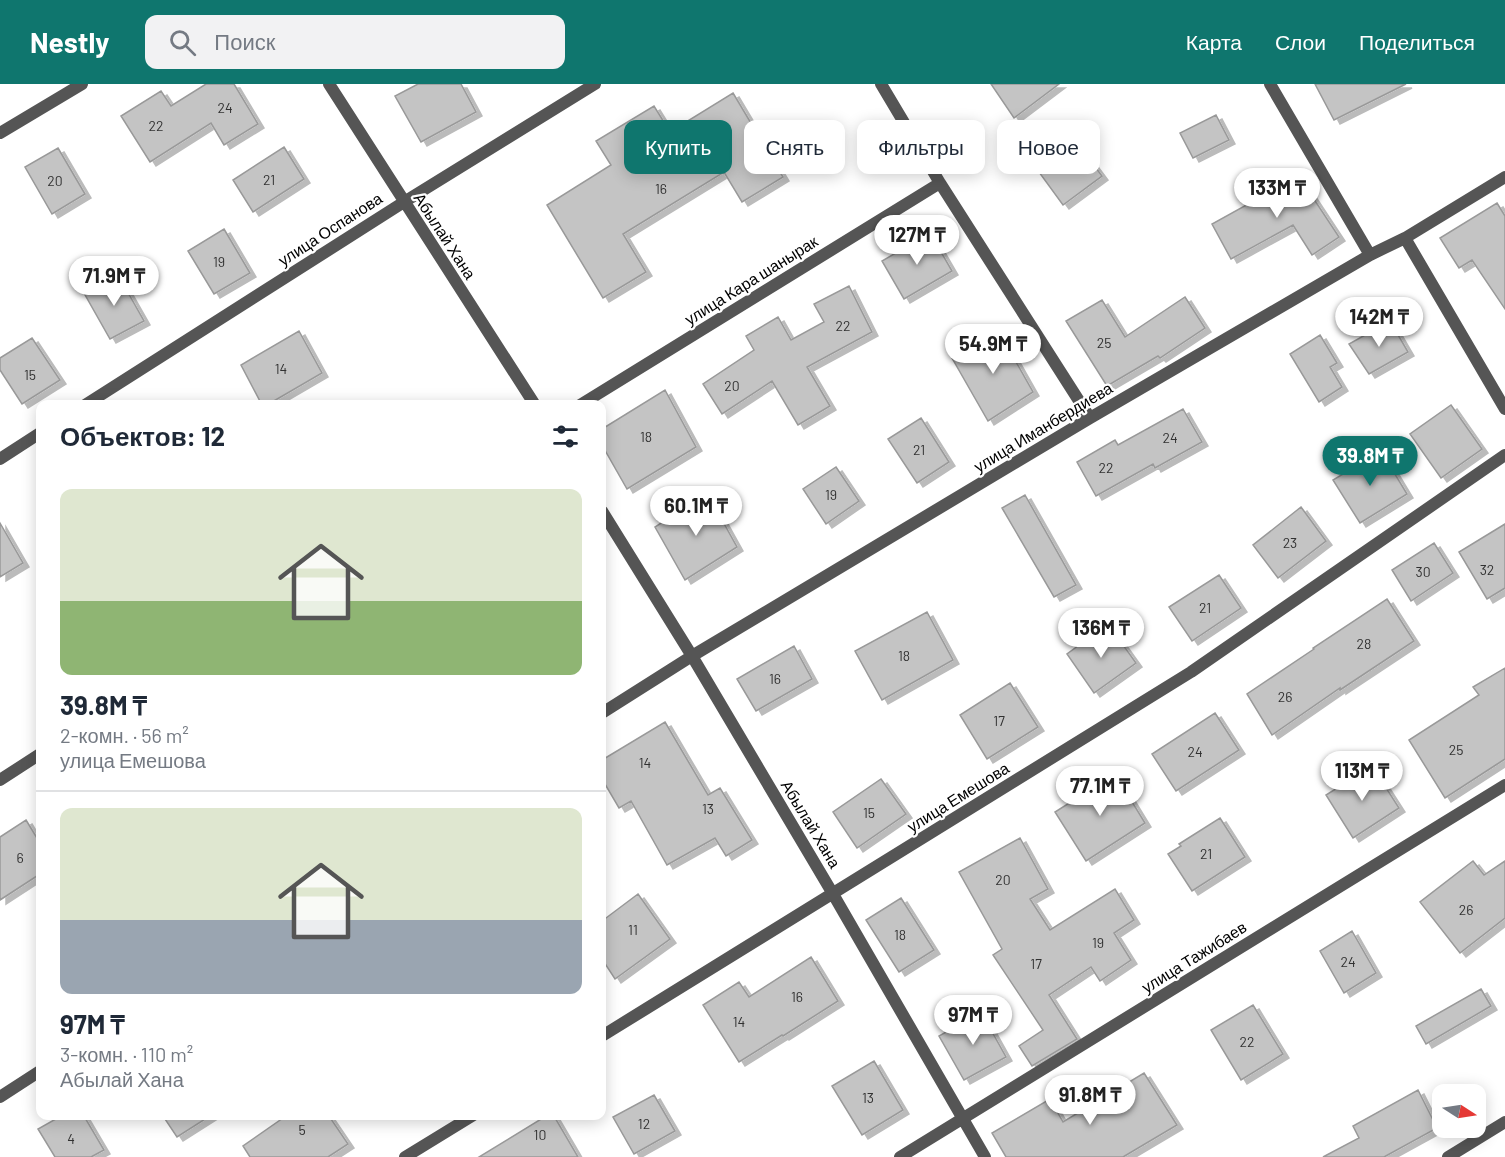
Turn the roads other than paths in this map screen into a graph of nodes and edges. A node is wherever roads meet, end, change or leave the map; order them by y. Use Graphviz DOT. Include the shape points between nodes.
graph roads {
  1 [pos="82,84"];
  2 [pos="329,84"];
  3 [pos="595,84"];
  4 [pos="881,84"];
  5 [pos="1270,84"];
  6 [pos="0,134"];
  7 [pos="1505,177"];
  8 [pos="940,183"];
  9 [pos="404,202"];
  10 [pos="1405,238"];
  11 [pos="1370,255"];
  12 [pos="93,400"];
  13 [pos="532,400"];
  14 [pos="588,400"];
  15 [pos="1505,409"];
  16 [pos="1090,418"];
  17 [pos="36,436"];
  18 [pos="1505,455"];
  19 [pos="0,459"];
  20 [pos="606,517"];
  21 [pos="692,656"];
  22 [pos="606,710"];
  23 [pos="36,757"];
  24 [pos="0,780"];
  25 [pos="1505,785"];
  26 [pos="834,894"];
  27 [pos="606,1034"];
  28 [pos="36,1074"];
  29 [pos="0,1097"];
  30 [pos="962,1119"];
  31 [pos="465,1120"];
  32 [pos="1505,1122"];
  33 [pos="405,1157"];
  34 [pos="900,1157"];
  35 [pos="985,1157"];
  36 [pos="1448,1157"];
  1 -- 6 [label="street"];
  2 -- 9 [label="street, Абылай Хана"];
  3 -- 9 [label="street, улица Оспанова"];
  4 -- 8 [label="street"];
  5 -- 11 [label="street"];
  7 -- 10 [label="street, улица Иманбердиева"];
  8 -- 14 [label="street, улица Кара шанырак"];
  8 -- 16 [label="street"];
  9 -- 12 [label="street, улица Оспанова"];
  9 -- 13 [label="street, Абылай Хана"];
  10 -- 11 [label="street, улица Иманбердиева"];
  10 -- 15 [label="street"];
  11 -- 16 [label="street, улица Иманбердиева"];
  16 -- 21 [label="street, улица Иманбердиева"];
  17 -- 19 [label="street"];
  18 -- 26 [label="street, улица Емешова" via="1191,672"];
  20 -- 21 [label="street, Абылай Хана"];
  21 -- 22 [label="street, улица Иманбердиева"];
  21 -- 26 [label="street, Абылай Хана"];
  23 -- 24 [label="street"];
  25 -- 30 [label="street, улица Тажибаев"];
  26 -- 27 [label="street, улица Емешова"];
  26 -- 30 [label="street, Абылай Хана"];
  28 -- 29 [label="street"];
  30 -- 34 [label="street, улица Тажибаев"];
  30 -- 35 [label="street, Абылай Хана"];
  31 -- 33 [label="street"];
  32 -- 36 [label="street"];
}
